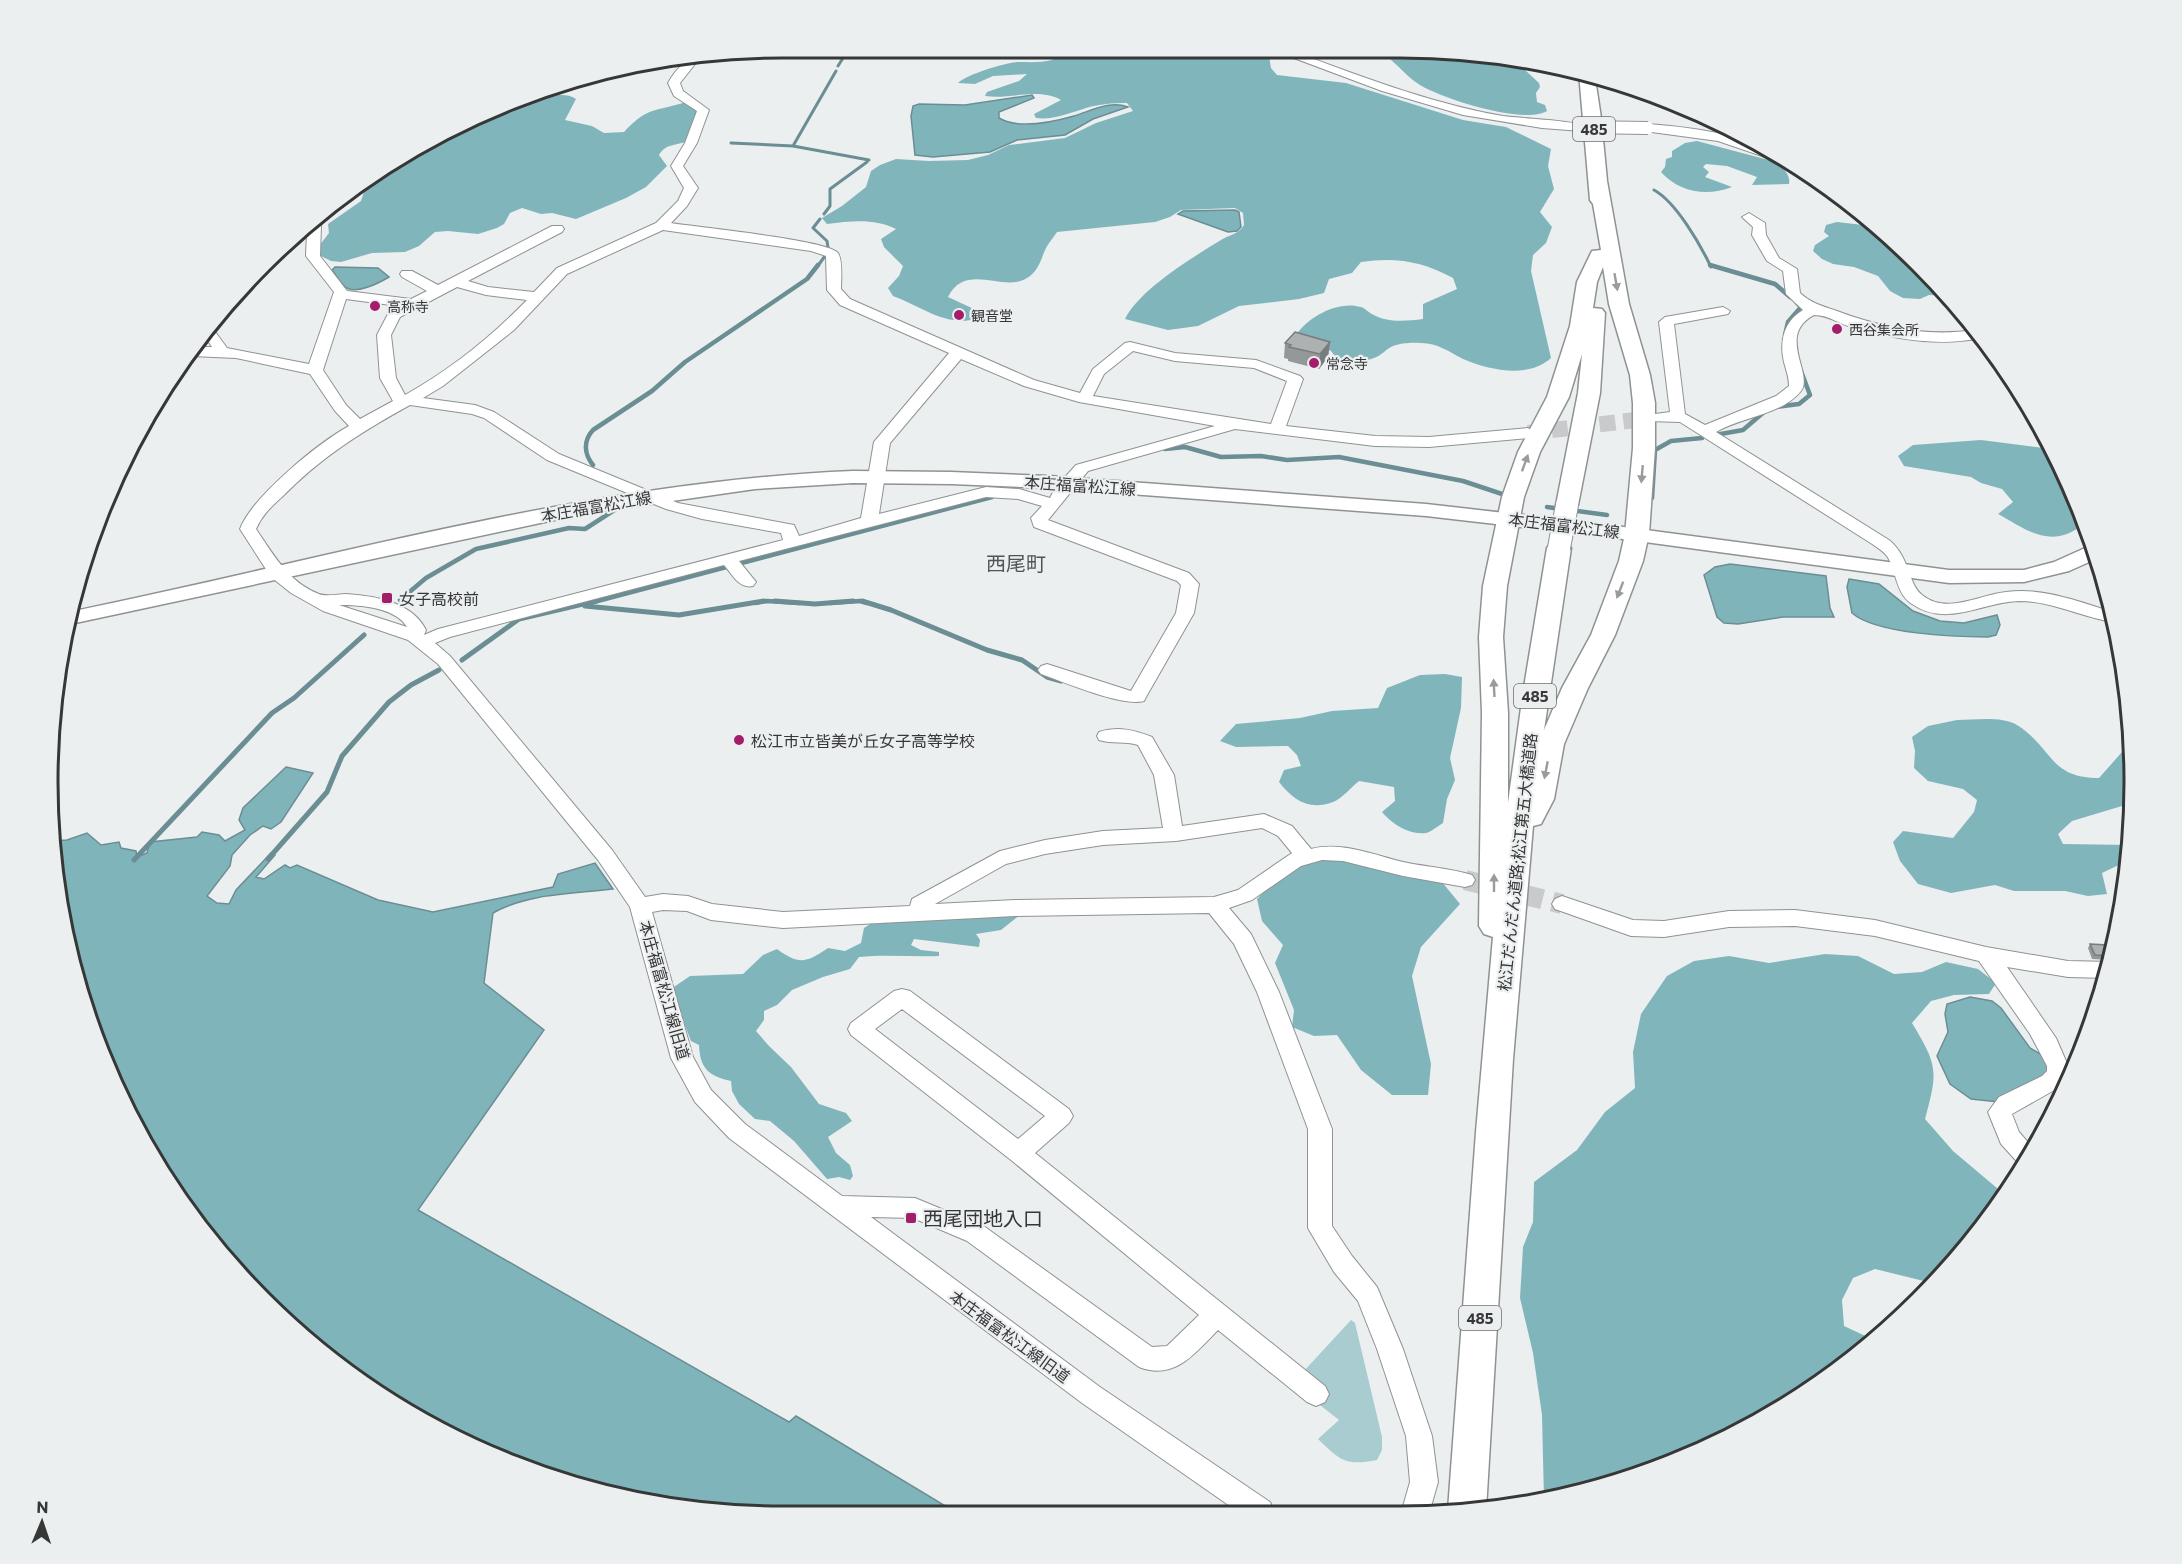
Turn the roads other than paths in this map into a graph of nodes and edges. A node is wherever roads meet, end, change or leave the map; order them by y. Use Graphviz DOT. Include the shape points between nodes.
graph roads {
  1 [pos="1303,58"];
  2 [pos="689,65"];
  3 [pos="1587,83"];
  4 [pos="1734,140"];
  5 [pos="1599,183"];
  6 [pos="1749,217"];
  7 [pos="661,226"];
  8 [pos="556,229"];
  9 [pos="314,231"];
  10 [pos="1599,255"];
  11 [pos="408,274"];
  12 [pos="457,282"];
  13 [pos="438,291"];
  14 [pos="341,294"];
  15 [pos="537,297"];
  16 [pos="409,305"];
  17 [pos="1813,310"];
  18 [pos="1723,311"];
  19 [pos="1969,335"];
  20 [pos="212,337"];
  21 [pos="202,350"];
  22 [pos="222,351"];
  23 [pos="960,353"];
  24 [pos="315,370"];
  25 [pos="1084,399"];
  26 [pos="405,402"];
  27 [pos="1653,417"];
  28 [pos="1678,417"];
  29 [pos="1238,425"];
  30 [pos="358,426"];
  31 [pos="1277,428"];
  32 [pos="1706,431"];
  33 [pos="1528,433"];
  34 [pos="875,477"];
  35 [pos="1067,484"];
  36 [pos="648,497"];
  37 [pos="1053,504"];
  38 [pos="1508,519"];
  39 [pos="869,521"];
  40 [pos="1637,534"];
  41 [pos="793,543"];
  42 [pos="2087,555"];
  43 [pos="732,563"];
  44 [pos="1903,571"];
  45 [pos="277,573"];
  46 [pos="747,582"];
  47 [pos="2104,615"];
  48 [pos="78,617"];
  49 [pos="419,638"];
  50 [pos="1047,670"];
  51 [pos="1106,736"];
  52 [pos="1176,834"];
  53 [pos="1517,845"];
  54 [pos="1306,856"];
  55 [pos="1465,880"];
  56 [pos="919,904"];
  57 [pos="1562,904"];
  58 [pos="1215,905"];
  59 [pos="640,906"];
  60 [pos="1986,955"];
  61 [pos="2099,970"];
  62 [pos="1492,1131"];
  63 [pos="2022,1152"];
  64 [pos="1018,1153"];
  65 [pos="836,1206"];
  66 [pos="1217,1314"];
  67 [pos="1316,1394"];
  68 [pos="1467,1502"];
  69 [pos="1417,1505"];
  70 [pos="1253,1506"];
  1 -- 4 [label="street, bridge" via="1456,110 1520,123 1648,128"];
  2 -- 7 [label="street" via="674,83 678,93 703,110 677,166 692,188"];
  3 -- 5 [label="highway, 松江だんだん道路;松江第五大橋道路 / 485"];
  5 -- 10 [label="highway, 松江だんだん道路;松江第五大橋道路 / 485"];
  5 -- 40 [label="highway, one-way" via="1619,304 1644,403"];
  6 -- 17 [label="street" via="1760,226 1759,235 1774,261 1790,269 1792,295"];
  7 -- 15 [label="street" via="562,271"];
  7 -- 23 [label="street" via="827,252 832,256 839,298"];
  8 -- 12 [label="street"];
  9 -- 14 [label="street" via="314,256"];
  38 -- 10 [label="highway, one-way" via="1529,452 1558,397 1580,326 1587,282"];
  10 -- 53 [label="highway, 松江だんだん道路;松江第五大橋道路 / 485, bridge" via="1589,393 1541,645"];
  11 -- 13 [label="street"];
  12 -- 13 [label="street"];
  12 -- 15 [label="street" via="486,291"];
  13 -- 16 [label="street"];
  14 -- 16 [label="street"];
  14 -- 24 [label="street"];
  15 -- 26 [label="street" via="509,327 452,373"];
  16 -- 26 [label="street" via="394,315 384,335 388,378"];
  17 -- 19 [label="street" via="1858,325 1930,338"];
  17 -- 32 [label="street" via="1791,330 1791,360 1797,382 1794,390"];
  18 -- 28 [label="street" via="1666,322"];
  20 -- 22 [label="street"];
  21 -- 22 [label="street"];
  22 -- 24 [label="street"];
  23 -- 25 [label="street" via="1035,386"];
  23 -- 34 [label="street" via="882,442"];
  24 -- 30 [label="street" via="340,408"];
  25 -- 29 [label="street"];
  25 -- 31 [label="street" via="1098,372 1130,346 1175,357 1256,364 1295,379"];
  26 -- 30 [label="street"];
  26 -- 36 [label="street" via="489,415 542,451"];
  27 -- 28 [label="street"];
  28 -- 32 [label="street"];
  29 -- 31 [label="street"];
  29 -- 35 [label="street" via="1093,463 1082,468"];
  30 -- 45 [label="street, 本庄福富松江線旧道" via="295,474 254,516 248,529"];
  31 -- 33 [label="street" via="1402,443"];
  32 -- 44 [label="street" via="1875,538 1894,553"];
  34 -- 35 [label="main road, 本庄福富松江線"];
  34 -- 36 [label="main road, 本庄福富松江線" via="759,483"];
  34 -- 39 [label="street"];
  35 -- 37 [label="street"];
  35 -- 38 [label="main road, 本庄福富松江線"];
  36 -- 41 [label="street" via="702,514 788,529"];
  36 -- 45 [label="main road, 本庄福富松江線" via="509,521"];
  37 -- 39 [label="street" via="1019,494 986,492"];
  37 -- 50 [label="street" via="1039,518 1040,523 1183,577 1190,584 1185,613 1139,696 1129,697"];
  38 -- 40 [label="main road, 本庄福富松江線"];
  62 -- 38 [label="highway, one-way" via="1495,713 1491,637 1495,586"];
  39 -- 41 [label="street"];
  40 -- 44 [label="main road, 本庄福富松江線"];
  40 -- 53 [label="highway, one-way" via="1631,561 1603,634 1551,744 1540,799"];
  41 -- 43 [label="street"];
  42 -- 44 [label="main road, 本庄福富松江線" via="2061,567 2002,579"];
  43 -- 46 [label="street"];
  43 -- 49 [label="street"];
  44 -- 47 [label="street" via="1907,591 1927,606 1940,610 1954,611 2016,596"];
  45 -- 48 [label="main road, 本庄福富松江線"];
  45 -- 49 [label="street, 本庄福富松江線旧道" via="319,602"];
  49 -- 59 [label="street, 本庄福富松江線旧道" via="444,660 605,855"];
  51 -- 52 [label="street" via="1128,735 1145,741 1164,774 1170,823"];
  52 -- 54 [label="street" via="1264,821 1285,831"];
  52 -- 56 [label="street" via="1093,839 1000,858"];
  53 -- 62 [label="highway, 松江だんだん道路;松江第五大橋道路 / 485"];
  54 -- 55 [label="street" via="1343,854"];
  54 -- 58 [label="street" via="1245,894"];
  57 -- 60 [label="street" via="1631,928 1664,929 1729,919 1795,918 1875,928"];
  58 -- 59 [label="street" via="1015,908 783,920 711,912 680,903"];
  58 -- 69 [label="street" via="1243,940 1268,992 1320,1129 1320,1228 1368,1295 1390,1349 1419,1436 1424,1482"];
  59 -- 65 [label="street, 本庄福富松江線旧道" via="682,1058 703,1096 737,1131"];
  60 -- 61 [label="street" via="2068,969"];
  60 -- 63 [label="street" via="2050,1046 2058,1064 2056,1077 2050,1082 2007,1104 2000,1112 2009,1137"];
  62 -- 68 [label="highway, 松江だんだん道路;松江第五大橋道路 / 485"];
  64 -- 64 [label="street" via="994,1134 859,1029 902,996 1061,1116"];
  64 -- 66 [label="street"];
  65 -- 66 [label="street" via="915,1208 976,1234 1148,1359 1173,1357"];
  65 -- 70 [label="street, 本庄福富松江線旧道" via="1090,1395"];
  66 -- 67 [label="street"];
}
